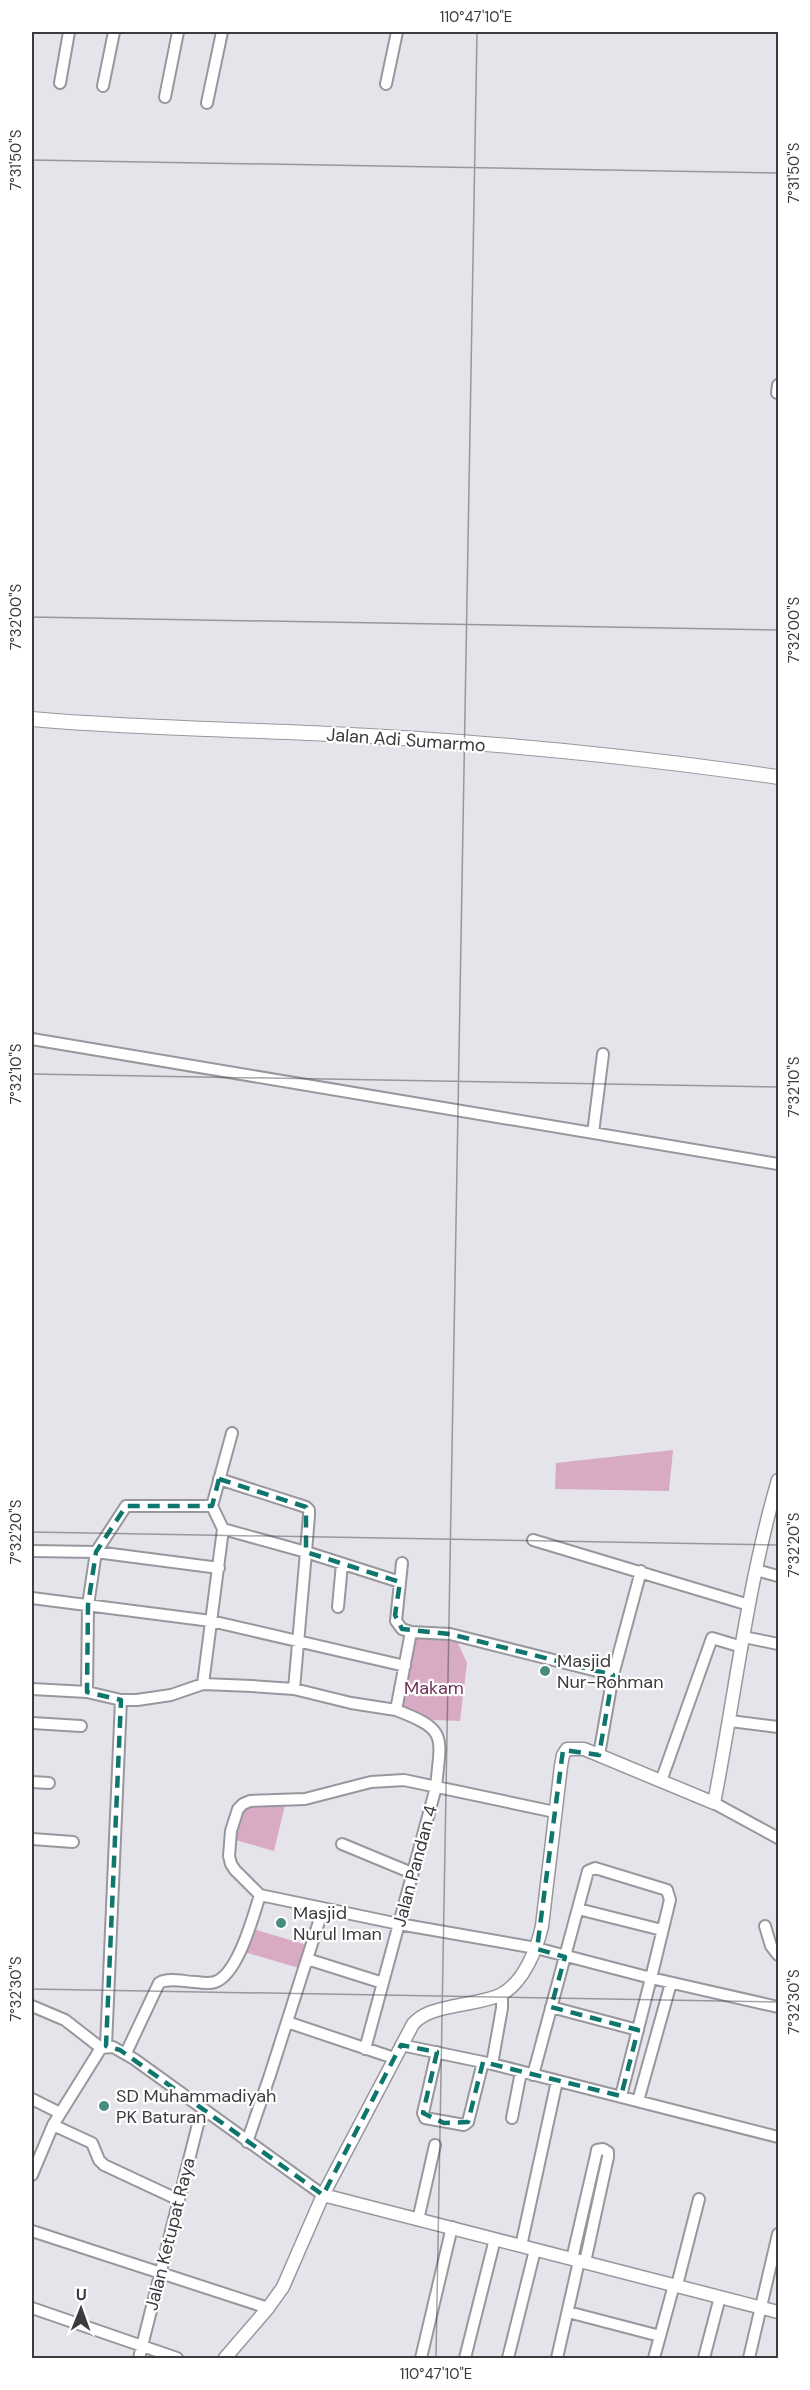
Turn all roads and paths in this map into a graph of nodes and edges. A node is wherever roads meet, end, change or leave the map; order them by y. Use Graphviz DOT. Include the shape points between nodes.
graph roads {
  1 [pos="69,32"];
  2 [pos="114,32"];
  3 [pos="178,32"];
  4 [pos="222,32"];
  5 [pos="397,32"];
  6 [pos="60,83"];
  7 [pos="386,84"];
  8 [pos="104,87"];
  9 [pos="165,97"];
  10 [pos="207,103"];
  11 [pos="32,719"];
  12 [pos="778,777"];
  13 [pos="32,1039"];
  14 [pos="603,1054"];
  15 [pos="593,1133"];
  16 [pos="778,1164"];
  17 [pos="232,1433"];
  18 [pos="219,1479"];
  19 [pos="778,1480"];
  20 [pos="212,1506"];
  21 [pos="774,1511"];
  22 [pos="223,1529"];
  23 [pos="533,1540"];
  24 [pos="32,1551"];
  25 [pos="96,1552"];
  26 [pos="306,1552"];
  27 [pos="402,1563"];
  28 [pos="342,1564"];
  29 [pos="219,1568"];
  30 [pos="756,1570"];
  31 [pos="641,1571"];
  32 [pos="778,1576"];
  33 [pos="400,1581"];
  34 [pos="32,1598"];
  35 [pos="88,1605"];
  36 [pos="749,1605"];
  37 [pos="338,1607"];
  38 [pos="211,1621"];
  39 [pos="411,1632"];
  40 [pos="300,1641"];
  41 [pos="743,1642"];
  42 [pos="778,1644"];
  43 [pos="405,1666"];
  44 [pos="613,1675"];
  45 [pos="203,1684"];
  46 [pos="32,1689"];
  47 [pos="294,1689"];
  48 [pos="87,1692"];
  49 [pos="121,1700"];
  50 [pos="396,1710"];
  51 [pos="730,1721"];
  52 [pos="32,1723"];
  53 [pos="81,1726"];
  54 [pos="778,1727"];
  55 [pos="599,1755"];
  56 [pos="661,1781"];
  57 [pos="32,1782"];
  58 [pos="49,1783"];
  59 [pos="436,1787"];
  60 [pos="714,1803"];
  61 [pos="555,1812"];
  62 [pos="777,1833"];
  63 [pos="32,1839"];
  64 [pos="73,1842"];
  65 [pos="342,1844"];
  66 [pos="412,1874"];
  67 [pos="260,1895"];
  68 [pos="323,1909"];
  69 [pos="578,1909"];
  70 [pos="399,1924"];
  71 [pos="765,1926"];
  72 [pos="662,1930"];
  73 [pos="536,1948"];
  74 [pos="778,1955"];
  75 [pos="565,1957"];
  76 [pos="307,1959"];
  77 [pos="651,1978"];
  78 [pos="383,1983"];
  79 [pos="671,1983"];
  80 [pos="502,1994"];
  81 [pos="32,2006"];
  82 [pos="551,2007"];
  83 [pos="778,2007"];
  84 [pos="287,2022"];
  85 [pos="638,2030"];
  86 [pos="401,2045"];
  87 [pos="103,2047"];
  88 [pos="365,2049"];
  89 [pos="437,2052"];
  90 [pos="126,2054"];
  91 [pos="394,2058"];
  92 [pos="487,2063"];
  93 [pos="521,2072"];
  94 [pos="533,2075"];
  95 [pos="557,2081"];
  96 [pos="621,2096"];
  97 [pos="32,2099"];
  98 [pos="639,2101"];
  99 [pos="206,2112"];
  100 [pos="60,2113"];
  101 [pos="512,2118"];
  102 [pos="53,2126"];
  103 [pos="778,2137"];
  104 [pos="247,2142"];
  105 [pos="435,2145"];
  106 [pos="32,2175"];
  107 [pos="588,2189"];
  108 [pos="601,2192"];
  109 [pos="323,2195"];
  110 [pos="699,2199"];
  111 [pos="179,2200"];
  112 [pos="418,2220"];
  113 [pos="452,2227"];
  114 [pos="32,2231"];
  115 [pos="778,2236"];
  116 [pos="495,2239"];
  117 [pos="521,2246"];
  118 [pos="535,2250"];
  119 [pos="579,2261"];
  120 [pos="161,2273"];
  121 [pos="675,2285"];
  122 [pos="720,2297"];
  123 [pos="32,2308"];
  124 [pos="268,2308"];
  125 [pos="762,2308"];
  126 [pos="568,2312"];
  127 [pos="778,2312"];
  128 [pos="660,2336"];
  129 [pos="142,2346"];
  130 [pos="139,2358"];
  131 [pos="177,2358"];
  132 [pos="227,2358"];
  133 [pos="421,2358"];
  134 [pos="465,2358"];
  135 [pos="508,2358"];
  136 [pos="557,2358"];
  137 [pos="654,2358"];
  138 [pos="704,2358"];
  139 [pos="749,2358"];
  1 -- 6 [label="street"];
  2 -- 8 [label="street"];
  3 -- 9 [label="street"];
  4 -- 10 [label="street"];
  5 -- 7 [label="street"];
  11 -- 12 [label="main road, Jalan Adi Sumarmo" via="426,741 653,761"];
  13 -- 15 [label="street"];
  14 -- 15 [label="street"];
  15 -- 16 [label="street"];
  17 -- 18 [label="street"];
  18 -- 20 [label="street"];
  18 -- 26 [label="street" via="309,1510"];
  19 -- 21 [label="street"];
  20 -- 22 [label="street"];
  20 -- 25 [label="street" via="126,1506"];
  21 -- 30 [label="street"];
  22 -- 26 [label="street"];
  22 -- 29 [label="street"];
  23 -- 31 [label="street"];
  24 -- 25 [label="street"];
  25 -- 29 [label="street"];
  25 -- 35 [label="street"];
  26 -- 28 [label="street"];
  26 -- 40 [label="street"];
  27 -- 33 [label="street"];
  28 -- 33 [label="street"];
  28 -- 37 [label="street"];
  29 -- 38 [label="street"];
  30 -- 32 [label="street"];
  30 -- 36 [label="street"];
  31 -- 36 [label="street"];
  31 -- 44 [label="street"];
  33 -- 39 [label="street" via="396,1621"];
  34 -- 35 [label="street"];
  35 -- 38 [label="street"];
  35 -- 48 [label="street"];
  36 -- 41 [label="street"];
  38 -- 40 [label="street"];
  38 -- 45 [label="street"];
  39 -- 43 [label="street"];
  39 -- 44 [label="street" via="450,1634"];
  40 -- 43 [label="street"];
  40 -- 47 [label="street"];
  41 -- 42 [label="street"];
  41 -- 51 [label="street"];
  41 -- 56 [label="street" via="712,1638"];
  43 -- 50 [label="street"];
  44 -- 55 [label="street"];
  45 -- 47 [label="street, Jalan Pandan 4"];
  45 -- 49 [label="street, Jalan Pandan 4" via="154,1698"];
  46 -- 48 [label="street, Jalan Pandan 4"];
  47 -- 50 [label="street, Jalan Pandan 4"];
  48 -- 49 [label="street, Jalan Pandan 4"];
  49 -- 87 [label="street"];
  50 -- 59 [label="street, Jalan Pandan 4" via="426,1721 438,1737"];
  51 -- 54 [label="street"];
  51 -- 60 [label="street"];
  52 -- 53 [label="street"];
  55 -- 56 [label="street"];
  55 -- 61 [label="street" via="576,1748 567,1749 562,1755"];
  56 -- 60 [label="street"];
  57 -- 58 [label="street"];
  59 -- 61 [label="street"];
  59 -- 66 [label="street, Jalan Pandan 4"];
  59 -- 67 [label="street" via="382,1780 322,1796 243,1804 231,1831 229,1856 235,1870"];
  60 -- 62 [label="street"];
  61 -- 73 [label="street" via="543,1926"];
  63 -- 64 [label="street"];
  65 -- 66 [label="street"];
  66 -- 70 [label="street, Jalan Pandan 4"];
  67 -- 68 [label="street"];
  67 -- 90 [label="street" via="228,1972 211,1983 159,1983"];
  68 -- 70 [label="street"];
  68 -- 76 [label="street"];
  69 -- 72 [label="street"];
  69 -- 72 [label="street" via="588,1871 595,1868 667,1890 670,1900"];
  69 -- 75 [label="street"];
  70 -- 73 [label="street"];
  70 -- 78 [label="street, Jalan Pandan 4"];
  71 -- 74 [label="street"];
  72 -- 77 [label="street"];
  73 -- 75 [label="street"];
  73 -- 80 [label="street" via="520,1976"];
  75 -- 77 [label="street"];
  75 -- 82 [label="street"];
  76 -- 78 [label="street"];
  76 -- 84 [label="street"];
  77 -- 79 [label="street"];
  77 -- 85 [label="street"];
  78 -- 88 [label="street, Jalan Pandan 4"];
  79 -- 83 [label="street"];
  79 -- 98 [label="street"];
  80 -- 86 [label="street" via="424,2015 413,2024"];
  80 -- 92 [label="street"];
  81 -- 87 [label="street" via="65,2020"];
  82 -- 85 [label="street"];
  82 -- 94 [label="street"];
  84 -- 88 [label="street"];
  84 -- 104 [label="street"];
  85 -- 96 [label="street"];
  86 -- 89 [label="street"];
  86 -- 91 [label="street"];
  87 -- 90 [label="street"];
  87 -- 100 [label="street"];
  88 -- 91 [label="street"];
  89 -- 92 [label="street"];
  89 -- 92 [label="street" via="423,2113 425,2118 444,2123 468,2122"];
  90 -- 99 [label="street"];
  91 -- 109 [label="street"];
  92 -- 93 [label="street"];
  93 -- 94 [label="street"];
  93 -- 101 [label="street"];
  94 -- 95 [label="street"];
  95 -- 96 [label="street"];
  95 -- 117 [label="street"];
  96 -- 98 [label="street"];
  97 -- 100 [label="street"];
  98 -- 103 [label="street"];
  99 -- 104 [label="street"];
  99 -- 111 [label="street, Jalan Ketupat Raya" via="198,2124"];
  100 -- 102 [label="street"];
  102 -- 106 [label="street"];
  102 -- 111 [label="street" via="92,2143 104,2165"];
  104 -- 109 [label="street"];
  105 -- 112 [label="street"];
  107 -- 108 [label="street"];
  107 -- 108 [label="street" via="597,2150 603,2149 608,2157"];
  107 -- 119 [label="street"];
  108 -- 119 [label="street"];
  109 -- 112 [label="street"];
  109 -- 124 [label="street" via="283,2287"];
  110 -- 121 [label="street"];
  111 -- 120 [label="street, Jalan Ketupat Raya"];
  112 -- 113 [label="street"];
  113 -- 116 [label="street"];
  113 -- 133 [label="street"];
  114 -- 120 [label="street"];
  115 -- 125 [label="street"];
  116 -- 117 [label="street"];
  116 -- 134 [label="street"];
  117 -- 118 [label="street"];
  118 -- 119 [label="street"];
  118 -- 135 [label="street"];
  119 -- 121 [label="street"];
  119 -- 126 [label="street"];
  120 -- 124 [label="street"];
  120 -- 129 [label="street, Jalan Ketupat Raya"];
  121 -- 122 [label="street"];
  121 -- 128 [label="street"];
  122 -- 125 [label="street"];
  122 -- 138 [label="street"];
  123 -- 129 [label="street"];
  124 -- 132 [label="street"];
  125 -- 127 [label="street"];
  125 -- 139 [label="street"];
  126 -- 128 [label="street"];
  126 -- 136 [label="street"];
  128 -- 137 [label="street"];
  129 -- 130 [label="street, Jalan Ketupat Raya"];
  129 -- 131 [label="street"];
}
